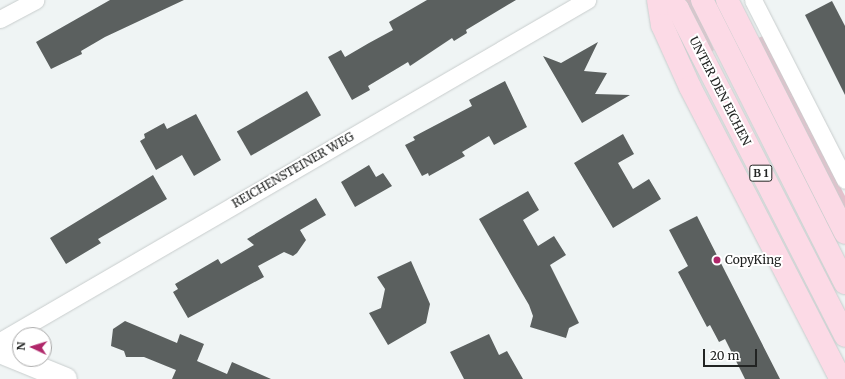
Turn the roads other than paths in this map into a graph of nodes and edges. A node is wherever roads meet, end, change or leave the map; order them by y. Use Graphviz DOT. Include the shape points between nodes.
graph roads {
  1 [pos="35,0"];
  2 [pos="587,0"];
  3 [pos="658,0"];
  4 [pos="667,0"];
  5 [pos="702,0"];
  6 [pos="728,0"];
  7 [pos="753,0"];
  8 [pos="0,20"];
  9 [pos="845,180"];
  10 [pos="845,233"];
  11 [pos="845,283"];
  12 [pos="845,336"];
  13 [pos="0,340"];
  14 [pos="0,352"];
  15 [pos="66,379"];
  16 [pos="841,379"];
  1 -- 8 [label="street"];
  2 -- 13 [label="street, REICHENSTEINER WEG"];
  3 -- 16 [label="main road" via="662,25 690,87"];
  4 -- 12 [label="main road, UNTER DEN EICHEN / B 1" via="678,10"];
  5 -- 11 [label="main road, UNTER DEN EICHEN / B 1"];
  6 -- 10 [label="main road"];
  7 -- 9 [label="street"];
  14 -- 15 [label="main road"];
}
